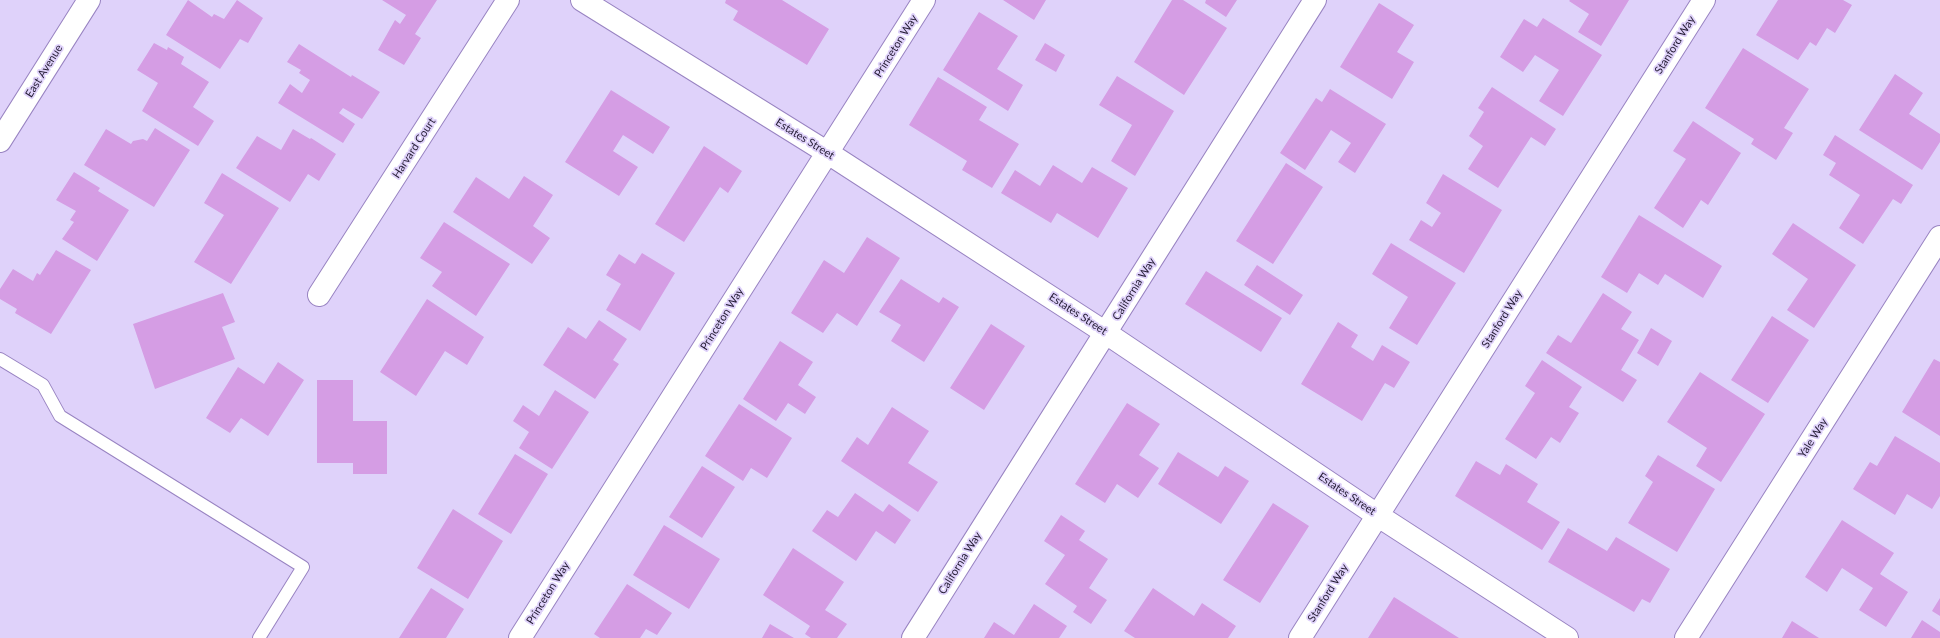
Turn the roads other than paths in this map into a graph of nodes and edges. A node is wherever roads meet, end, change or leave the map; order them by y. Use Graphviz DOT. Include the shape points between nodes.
graph roads {
  1 [pos="88,0"];
  2 [pos="508,0"];
  3 [pos="582,0"];
  4 [pos="924,0"];
  5 [pos="1316,0"];
  6 [pos="1704,0"];
  7 [pos="0,141"];
  8 [pos="828,153"];
  9 [pos="1940,237"];
  10 [pos="319,295"];
  11 [pos="1106,333"];
  12 [pos="0,359"];
  13 [pos="1377,515"];
  14 [pos="259,638"];
  15 [pos="520,638"];
  16 [pos="913,638"];
  17 [pos="1300,638"];
  18 [pos="1567,638"];
  19 [pos="1686,638"];
  1 -- 7 [label="street, East Avenue"];
  2 -- 10 [label="street, Harvard Court"];
  3 -- 8 [label="street, Estates Street"];
  4 -- 8 [label="street, Princeton Way"];
  5 -- 11 [label="street, California Way"];
  6 -- 13 [label="street, Stanford Way"];
  8 -- 11 [label="street, Estates Street"];
  8 -- 15 [label="street, Princeton Way"];
  9 -- 19 [label="street, Yale Way"];
  11 -- 13 [label="street, Estates Street"];
  11 -- 16 [label="street, California Way"];
  12 -- 14 [label="lane" via="43,385 60,416 303,567"];
  13 -- 17 [label="street, Stanford Way"];
  13 -- 18 [label="street, Estates Street"];
}
